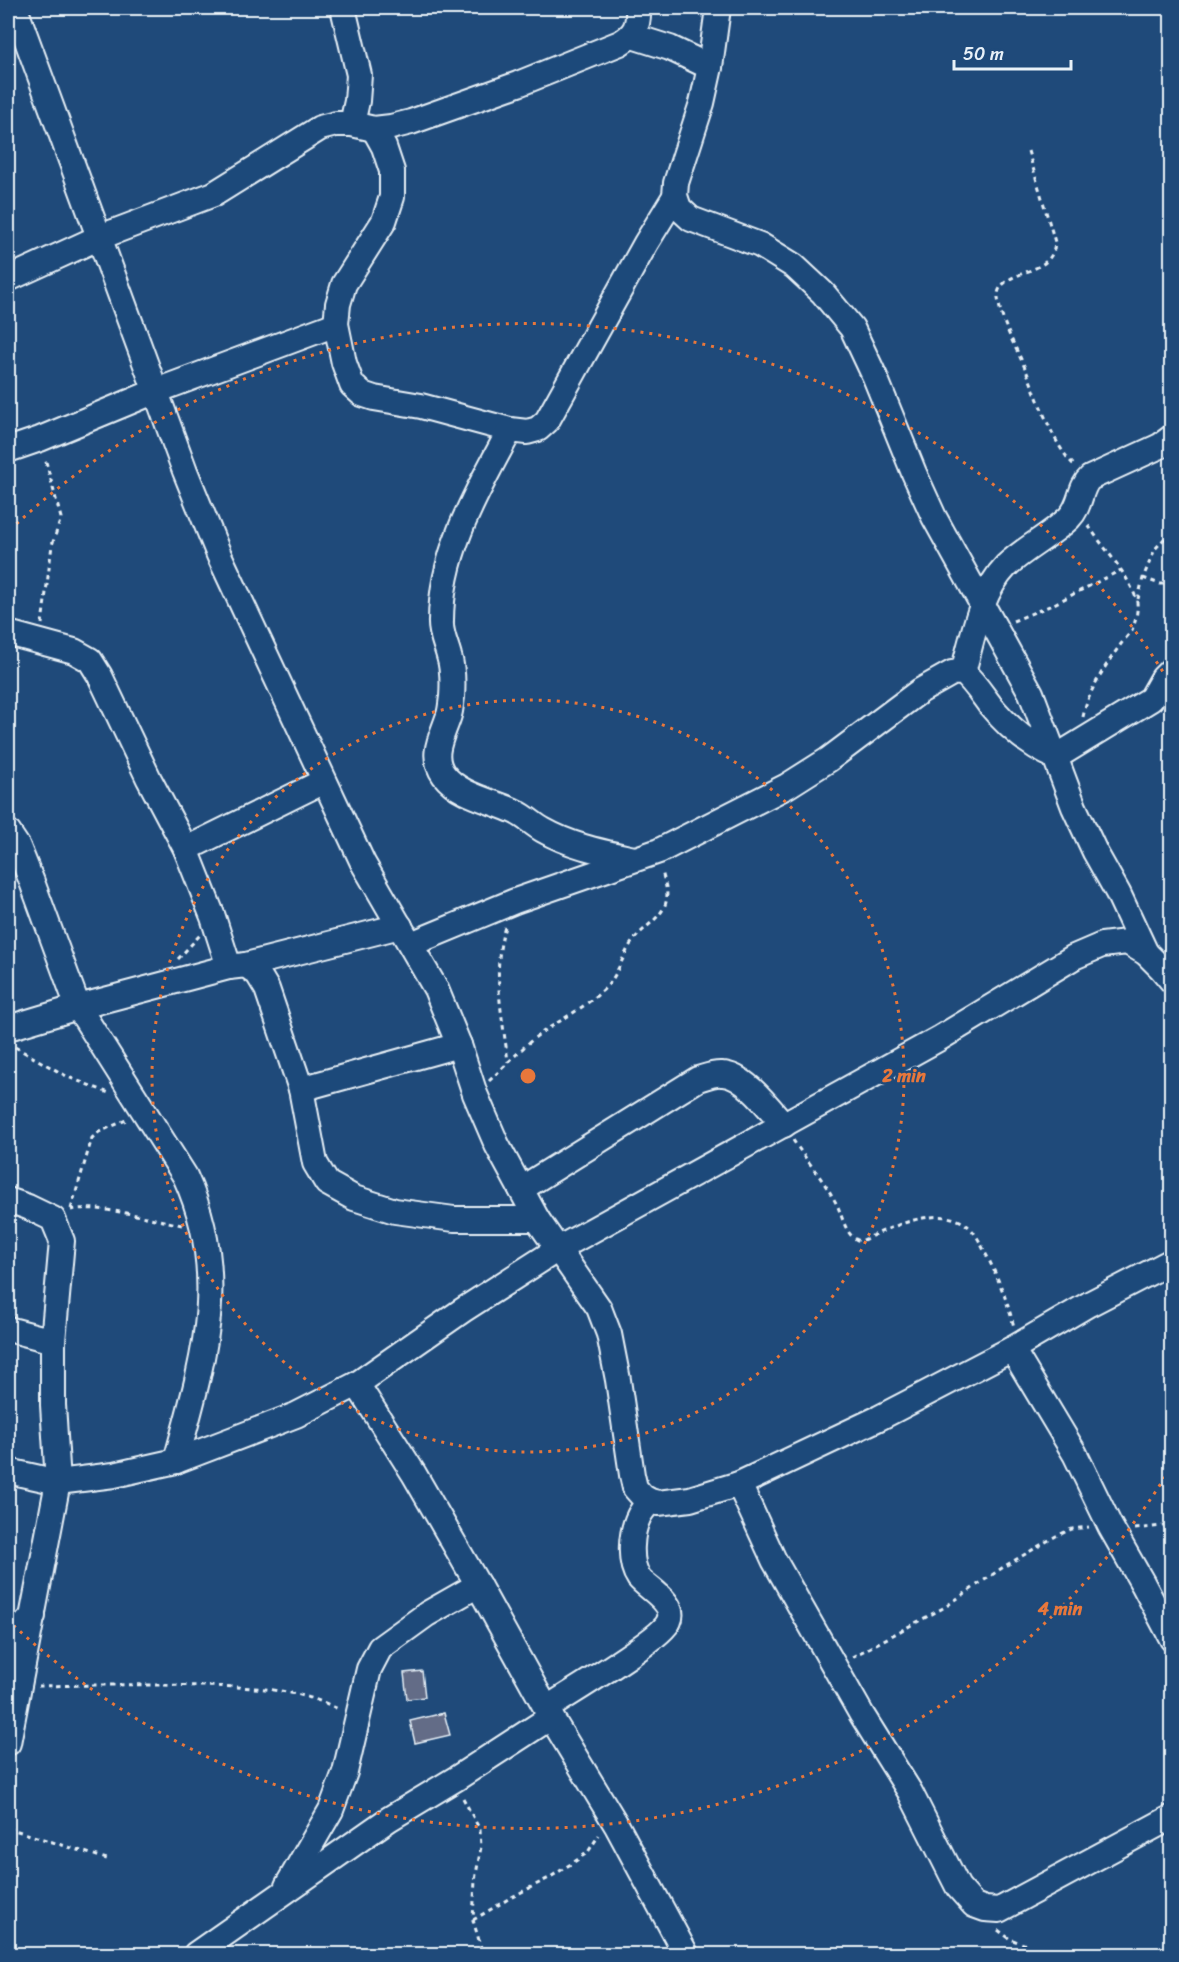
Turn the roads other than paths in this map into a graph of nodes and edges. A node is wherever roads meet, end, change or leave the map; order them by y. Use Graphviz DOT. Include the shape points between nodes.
graph roads {
  1 [pos="15,8"];
  2 [pos="343,8"];
  3 [pos="638,8"];
  4 [pos="718,8"];
  5 [pos="632,36"];
  6 [pos="710,67"];
  7 [pos="363,127"];
  8 [pos="675,196"];
  9 [pos="100,237"];
  10 [pos="8,279"];
  11 [pos="336,324"];
  12 [pos="156,391"];
  13 [pos="510,430"];
  14 [pos="1172,437"];
  15 [pos="8,450"];
  16 [pos="982,606"];
  17 [pos="995,628"];
  18 [pos="8,633"];
  19 [pos="970,647"];
  20 [pos="1171,669"];
  21 [pos="963,672"];
  22 [pos="1056,757"];
  23 [pos="324,781"];
  24 [pos="8,832"];
  25 [pos="186,849"];
  26 [pos="634,859"];
  27 [pos="405,935"];
  28 [pos="1146,953"];
  29 [pos="237,966"];
  30 [pos="1172,981"];
  31 [pos="78,1007"];
  32 [pos="8,1028"];
  33 [pos="459,1045"];
  34 [pos="301,1089"];
  35 [pos="784,1125"];
  36 [pos="521,1189"];
  37 [pos="8,1200"];
  38 [pos="537,1219"];
  39 [pos="558,1249"];
  40 [pos="1172,1261"];
  41 [pos="8,1329"];
  42 [pos="53,1341"];
  43 [pos="1016,1347"];
  44 [pos="357,1384"];
  45 [pos="176,1461"];
  46 [pos="8,1471"];
  47 [pos="58,1482"];
  48 [pos="738,1484"];
  49 [pos="650,1501"];
  50 [pos="478,1585"];
  51 [pos="33,1616"];
  52 [pos="1172,1639"];
  53 [pos="8,1643"];
  54 [pos="549,1713"];
  55 [pos="8,1743"];
  56 [pos="1172,1817"];
  57 [pos="283,1893"];
  58 [pos="196,1954"];
  59 [pos="686,1954"];
  1 -- 9 [label="street"];
  2 -- 7 [label="street" via="359,75 357,101"];
  3 -- 5 [label="street" via="639,18"];
  4 -- 6 [label="street"];
  5 -- 6 [label="street"];
  5 -- 7 [label="street" via="556,70 454,108 391,128"];
  6 -- 8 [label="street"];
  7 -- 9 [label="street" via="336,124 320,128 214,194"];
  7 -- 11 [label="street" via="384,147 392,171 392,196 384,221 344,284"];
  8 -- 13 [label="street" via="547,422 527,432"];
  8 -- 16 [label="street" via="679,208 691,219 760,245 794,266 823,292 852,328 934,517"];
  9 -- 10 [label="street"];
  9 -- 12 [label="street"];
  11 -- 12 [label="street"];
  11 -- 13 [label="street" via="352,385 362,394"];
  12 -- 15 [label="street"];
  12 -- 23 [label="street" via="219,555"];
  13 -- 26 [label="street" via="469,507 445,582 441,628 453,678 449,715 439,737 437,759 452,784 467,792 517,813 571,843"];
  14 -- 16 [label="street" via="1090,478 1070,517 1005,567"];
  16 -- 17 [label="street"];
  16 -- 19 [label="street"];
  17 -- 19 [label="street"];
  17 -- 22 [label="street" via="1032,693"];
  18 -- 25 [label="street" via="74,651 90,660"];
  19 -- 21 [label="street"];
  20 -- 22 [label="street" via="1151,699"];
  21 -- 22 [label="street" via="1027,742"];
  21 -- 26 [label="street" via="952,673 920,691 787,786 659,851"];
  22 -- 28 [label="street" via="1074,807"];
  23 -- 25 [label="street"];
  23 -- 27 [label="street" via="363,863"];
  24 -- 31 [label="street" via="18,847"];
  25 -- 29 [label="street"];
  26 -- 27 [label="street"];
  27 -- 29 [label="street"];
  27 -- 33 [label="street" via="436,989"];
  28 -- 30 [label="street"];
  28 -- 35 [label="street" via="1127,942 1101,945 1074,957"];
  29 -- 31 [label="street"];
  29 -- 34 [label="street" via="258,974 267,989"];
  31 -- 32 [label="street"];
  31 -- 45 [label="street" via="185,1176 205,1229 210,1272 208,1325"];
  33 -- 34 [label="street"];
  33 -- 36 [label="street" via="475,1095"];
  34 -- 38 [label="street" via="315,1163 327,1183 354,1198 394,1211 454,1219"];
  35 -- 36 [label="street" via="736,1077 721,1073 698,1079"];
  35 -- 39 [label="street"];
  36 -- 38 [label="street"];
  37 -- 42 [label="street" via="53,1219 62,1241"];
  38 -- 39 [label="street"];
  39 -- 44 [label="street"];
  39 -- 49 [label="street" via="589,1290 609,1334 632,1475 636,1488"];
  40 -- 43 [label="street"];
  41 -- 42 [label="street"];
  42 -- 47 [label="street"];
  43 -- 48 [label="street" via="879,1418"];
  43 -- 52 [label="street"];
  44 -- 45 [label="street" via="296,1415"];
  44 -- 50 [label="street"];
  45 -- 47 [label="street"];
  46 -- 47 [label="street"];
  47 -- 51 [label="street"];
  48 -- 49 [label="street" via="690,1499"];
  48 -- 56 [label="street" via="774,1560 910,1792 958,1887 974,1905 999,1910"];
  49 -- 54 [label="street" via="634,1530 633,1561 640,1579 663,1600 669,1621 655,1637"];
  50 -- 54 [label="street"];
  50 -- 57 [label="street" via="427,1614 380,1648 369,1669 345,1772 331,1810"];
  51 -- 53 [label="street"];
  51 -- 55 [label="street"];
  54 -- 57 [label="street"];
  54 -- 59 [label="street"];
  57 -- 58 [label="street"];
}
